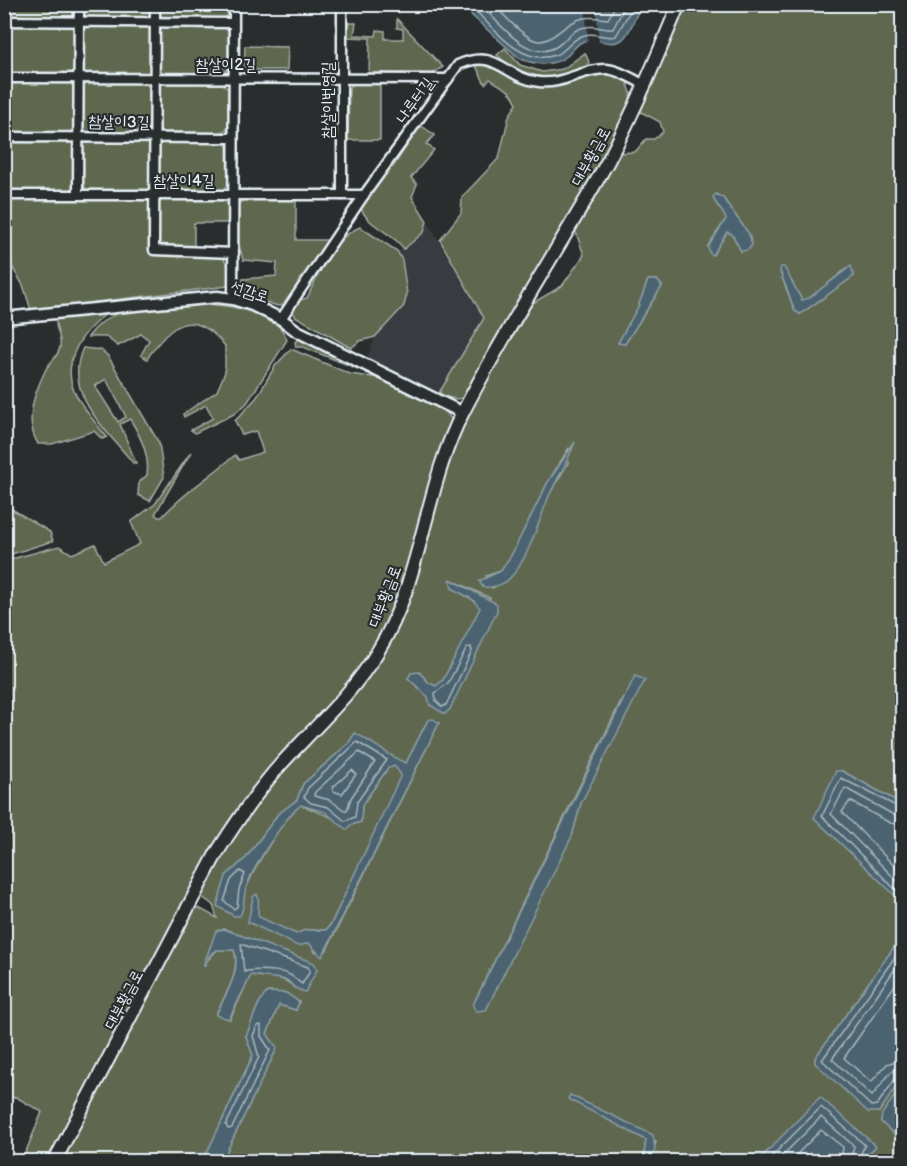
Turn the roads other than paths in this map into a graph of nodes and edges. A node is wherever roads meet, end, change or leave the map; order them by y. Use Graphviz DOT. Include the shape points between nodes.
graph roads {
  1 [pos="79,4"];
  2 [pos="155,4"];
  3 [pos="234,4"];
  4 [pos="342,4"];
  5 [pos="679,4"];
  6 [pos="4,21"];
  7 [pos="79,22"];
  8 [pos="155,22"];
  9 [pos="233,22"];
  10 [pos="4,78"];
  11 [pos="78,79"];
  12 [pos="155,79"];
  13 [pos="233,79"];
  14 [pos="448,79"];
  15 [pos="342,80"];
  16 [pos="645,85"];
  17 [pos="79,136"];
  18 [pos="4,137"];
  19 [pos="154,137"];
  20 [pos="232,138"];
  21 [pos="78,194"];
  22 [pos="4,195"];
  23 [pos="154,195"];
  24 [pos="233,195"];
  25 [pos="342,195"];
  26 [pos="364,195"];
  27 [pos="234,253"];
  28 [pos="233,298"];
  29 [pos="4,318"];
  30 [pos="280,319"];
  31 [pos="463,412"];
  32 [pos="54,1161"];
  1 -- 7 [label="street"];
  2 -- 8 [label="street"];
  3 -- 9 [label="street"];
  4 -- 15 [label="street, 참살이번영길"];
  5 -- 16 [label="main road, 대부황금로"];
  6 -- 7 [label="street"];
  7 -- 8 [label="street"];
  7 -- 11 [label="street"];
  8 -- 9 [label="street"];
  8 -- 12 [label="street"];
  9 -- 13 [label="street"];
  10 -- 11 [label="street, 참살이2길"];
  11 -- 12 [label="street, 참살이2길"];
  11 -- 17 [label="street"];
  12 -- 13 [label="street, 참살이2길"];
  12 -- 19 [label="street"];
  13 -- 15 [label="street, 참살이2길"];
  13 -- 20 [label="street"];
  14 -- 15 [label="street, 참살이2길"];
  14 -- 16 [label="street, 나루터길" via="459,64 482,57 493,59 524,80 543,82 608,69"];
  14 -- 26 [label="street, 나루터길"];
  15 -- 25 [label="street, 참살이번영길"];
  16 -- 31 [label="main road, 대부황금로" via="608,160"];
  17 -- 18 [label="street, 참살이3길"];
  17 -- 19 [label="street, 참살이3길"];
  17 -- 21 [label="street"];
  19 -- 20 [label="street, 참살이3길"];
  19 -- 23 [label="street"];
  20 -- 24 [label="street"];
  21 -- 22 [label="street, 참살이4길"];
  21 -- 23 [label="street, 참살이4길"];
  23 -- 24 [label="street, 참살이4길"];
  23 -- 27 [label="street" via="154,250"];
  24 -- 25 [label="street, 참살이4길"];
  24 -- 27 [label="street"];
  25 -- 26 [label="street, 참살이4길"];
  26 -- 30 [label="street, 나루터길"];
  27 -- 28 [label="street"];
  28 -- 29 [label="street, 선감로" via="178,299"];
  28 -- 30 [label="street, 선감로"];
  30 -- 31 [label="street, 선감로" via="392,380"];
  31 -- 32 [label="main road, 대부황금로" via="444,458 406,590 386,638 361,677 280,766 232,827"];
}
